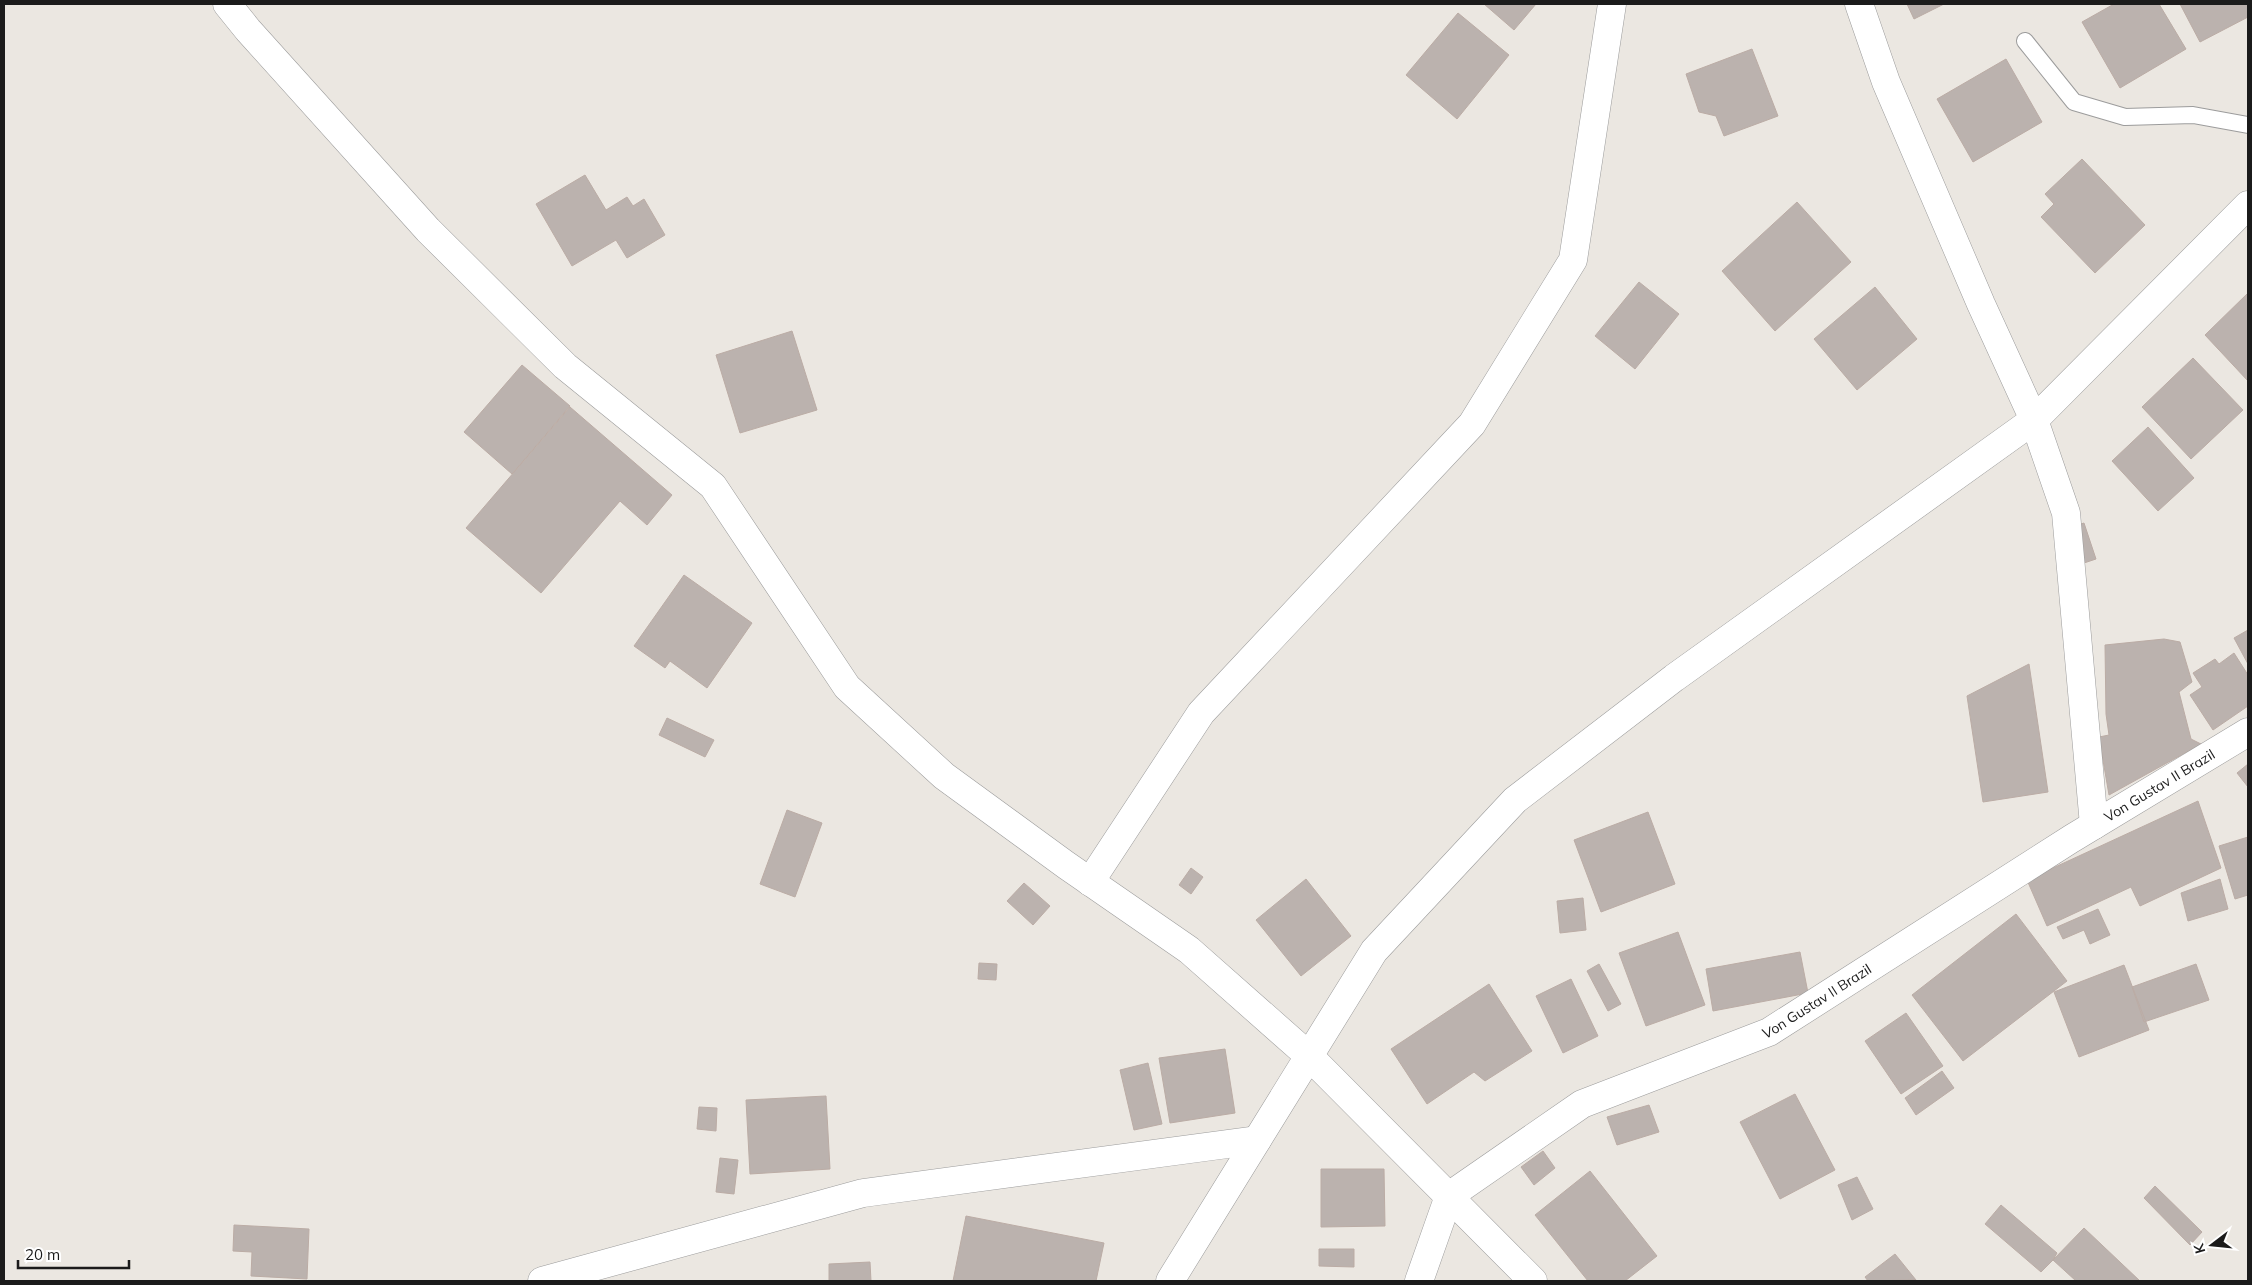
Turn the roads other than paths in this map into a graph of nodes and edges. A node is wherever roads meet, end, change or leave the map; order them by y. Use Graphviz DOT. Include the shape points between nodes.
graph roads {
  1 [pos="227,4"];
  2 [pos="1612,4"];
  3 [pos="1859,4"];
  4 [pos="2025,41"];
  5 [pos="2248,125"];
  6 [pos="2248,206"];
  7 [pos="2034,420"];
  8 [pos="2248,732"];
  9 [pos="2094,825"];
  10 [pos="1090,882"];
  11 [pos="1309,1056"];
  12 [pos="1257,1140"];
  13 [pos="1449,1196"];
  14 [pos="542,1281"];
  15 [pos="1170,1281"];
  16 [pos="1419,1281"];
  17 [pos="1533,1281"];
  1 -- 10 [label="street" via="428,230 496,298 565,366 713,486 847,687 944,776"];
  2 -- 10 [label="street" via="1573,260 1472,424 1201,713"];
  3 -- 7 [label="street" via="1886,82"];
  4 -- 5 [label="lane" via="2074,102 2125,117 2193,114"];
  6 -- 7 [label="street"];
  7 -- 9 [label="street" via="2066,513"];
  7 -- 11 [label="street" via="1674,678 1515,800 1374,951"];
  8 -- 9 [label="street, Von Gustav II Brazil"];
  9 -- 13 [label="street, Von Gustav II Brazil" via="1769,1032 1582,1104"];
  10 -- 11 [label="street" via="1189,950"];
  11 -- 12 [label="street"];
  11 -- 13 [label="street"];
  12 -- 14 [label="street" via="863,1193"];
  12 -- 15 [label="street"];
  13 -- 16 [label="street"];
  13 -- 17 [label="street"];
}
